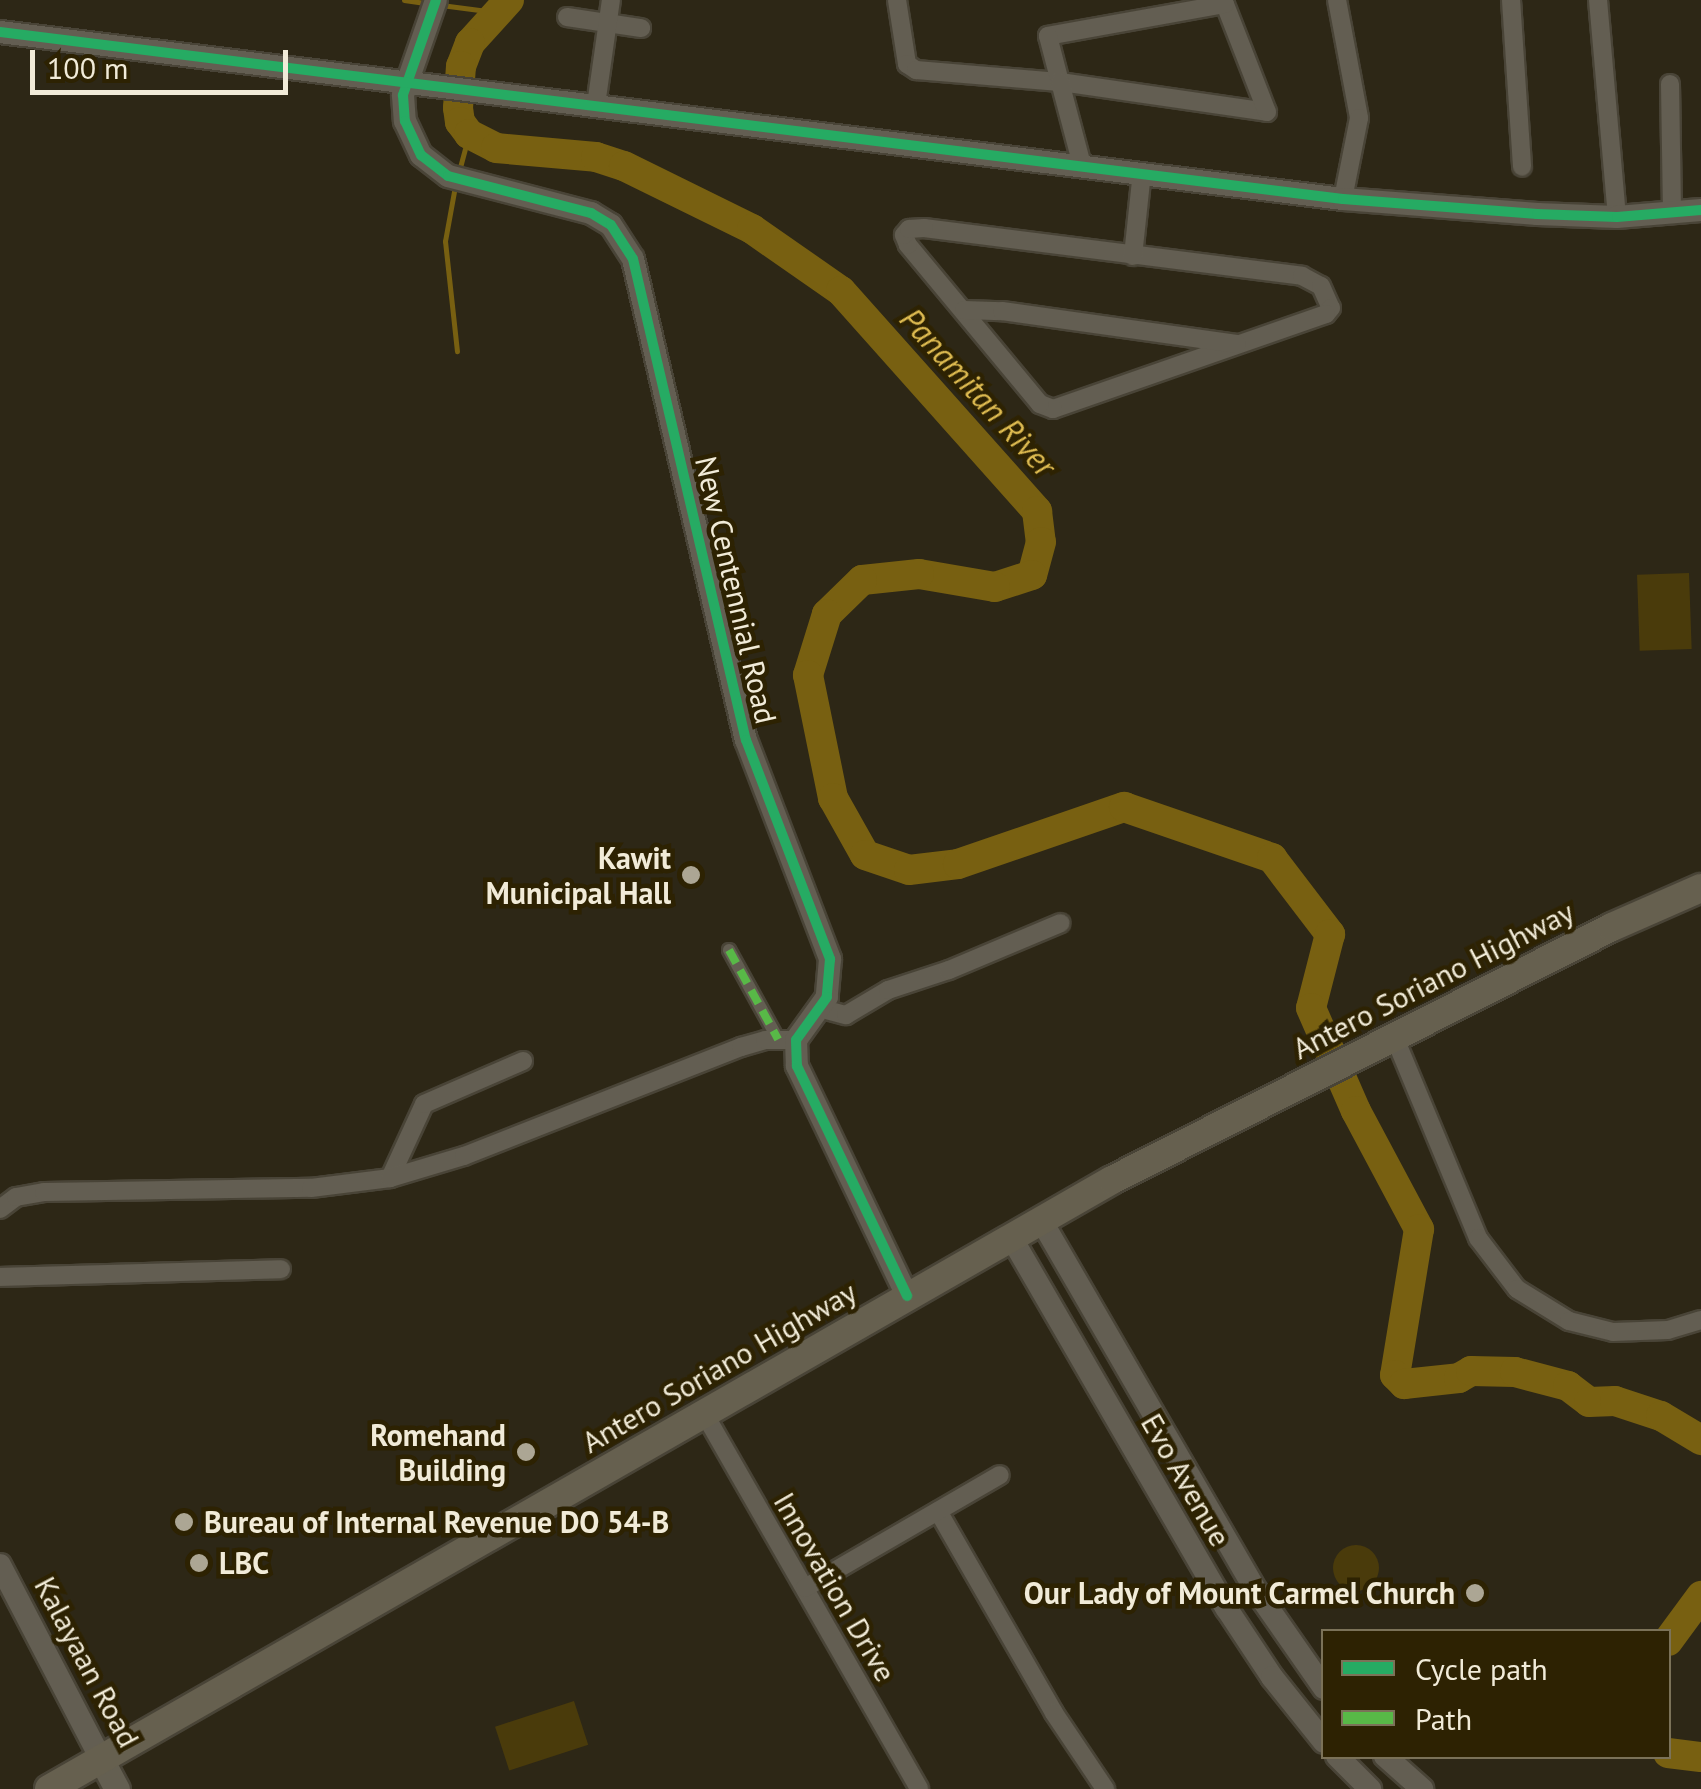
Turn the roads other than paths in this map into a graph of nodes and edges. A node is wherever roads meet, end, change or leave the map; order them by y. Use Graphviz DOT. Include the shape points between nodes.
graph roads {
  1 [pos="611,0"];
  2 [pos="898,0"];
  3 [pos="1337,0"];
  4 [pos="1511,0"];
  5 [pos="1598,0"];
  6 [pos="432,11"];
  7 [pos="567,17"];
  8 [pos="608,23"];
  9 [pos="642,28"];
  10 [pos="0,32"];
  11 [pos="1060,82"];
  12 [pos="406,83"];
  13 [pos="1670,84"];
  14 [pos="596,106"];
  15 [pos="1082,164"];
  16 [pos="1522,167"];
  17 [pos="1142,172"];
  18 [pos="1343,198"];
  19 [pos="1701,210"];
  20 [pos="1672,212"];
  21 [pos="1617,217"];
  22 [pos="1132,256"];
  23 [pos="964,310"];
  24 [pos="1238,344"];
  25 [pos="1701,888"];
  26 [pos="1062,923"];
  27 [pos="729,950"];
  28 [pos="819,1008"];
  29 [pos="1394,1036"];
  30 [pos="787,1039"];
  31 [pos="523,1061"];
  32 [pos="390,1178"];
  33 [pos="0,1209"];
  34 [pos="1041,1220"];
  35 [pos="1011,1237"];
  36 [pos="281,1269"];
  37 [pos="0,1277"];
  38 [pos="907,1296"];
  39 [pos="1701,1320"];
  40 [pos="704,1413"];
  41 [pos="1000,1475"];
  42 [pos="938,1511"];
  43 [pos="0,1565"];
  44 [pos="804,1588"];
  45 [pos="1300,1657"];
  46 [pos="1272,1677"];
  47 [pos="1321,1684"];
  48 [pos="1321,1738"];
  49 [pos="101,1759"];
  50 [pos="1340,1759"];
  51 [pos="1388,1759"];
  52 [pos="49,1789"];
  53 [pos="116,1789"];
  54 [pos="919,1789"];
  55 [pos="1106,1789"];
  56 [pos="1370,1789"];
  57 [pos="1422,1789"];
  1 -- 8 [label="street"];
  2 -- 11 [label="street" via="907,64 916,70"];
  3 -- 18 [label="street" via="1359,118"];
  4 -- 16 [label="street"];
  5 -- 21 [label="street"];
  6 -- 12 [label="street, New Centennial Road"];
  7 -- 8 [label="street"];
  8 -- 9 [label="street"];
  8 -- 14 [label="street"];
  10 -- 12 [label="street"];
  11 -- 11 [label="street" via="1267,112 1269,109 1225,4 1048,36"];
  11 -- 15 [label="street"];
  12 -- 14 [label="street"];
  12 -- 28 [label="street, New Centennial Road" via="403,108 422,155 457,178 591,213 611,225 633,259 746,740 830,959 830,986"];
  13 -- 20 [label="street"];
  14 -- 15 [label="street"];
  15 -- 17 [label="street"];
  17 -- 18 [label="street"];
  17 -- 22 [label="street"];
  18 -- 21 [label="street"];
  19 -- 20 [label="street"];
  20 -- 21 [label="street"];
  22 -- 23 [label="street" via="909,229 908,245"];
  22 -- 24 [label="street" via="1302,276 1331,302 1326,314"];
  23 -- 24 [label="street"];
  23 -- 24 [label="street" via="1040,404 1053,410"];
  25 -- 29 [label="main road, Antero Soriano Highway"];
  26 -- 28 [label="street" via="888,990 846,1015"];
  27 -- 30 [label="street"];
  28 -- 30 [label="street, New Centennial Road"];
  29 -- 34 [label="main road, Antero Soriano Highway"];
  29 -- 39 [label="street" via="1478,1238 1518,1289 1569,1321 1613,1332"];
  30 -- 32 [label="street" via="741,1047 464,1156"];
  30 -- 38 [label="street"];
  31 -- 32 [label="street" via="433,1096"];
  32 -- 33 [label="street" via="312,1188 44,1192 16,1197"];
  34 -- 35 [label="main road, Antero Soriano Highway"];
  34 -- 45 [label="street, Evo Avenue"];
  35 -- 38 [label="main road, Antero Soriano Highway"];
  35 -- 46 [label="street, Evo Avenue" via="1194,1556"];
  36 -- 37 [label="street"];
  38 -- 40 [label="main road, Antero Soriano Highway"];
  40 -- 44 [label="street, Innovation Drive"];
  40 -- 49 [label="main road, Antero Soriano Highway"];
  41 -- 42 [label="street"];
  42 -- 44 [label="street"];
  42 -- 55 [label="street"];
  43 -- 49 [label="street, Kalayaan Road"];
  44 -- 54 [label="street, Innovation Drive"];
  45 -- 46 [label="street"];
  45 -- 47 [label="street, Evo Avenue"];
  46 -- 48 [label="street, Evo Avenue"];
  49 -- 52 [label="main road, Antero Soriano Highway"];
  49 -- 53 [label="main road, Kalayaan Road"];
  50 -- 56 [label="street"];
  51 -- 57 [label="street"];
}
